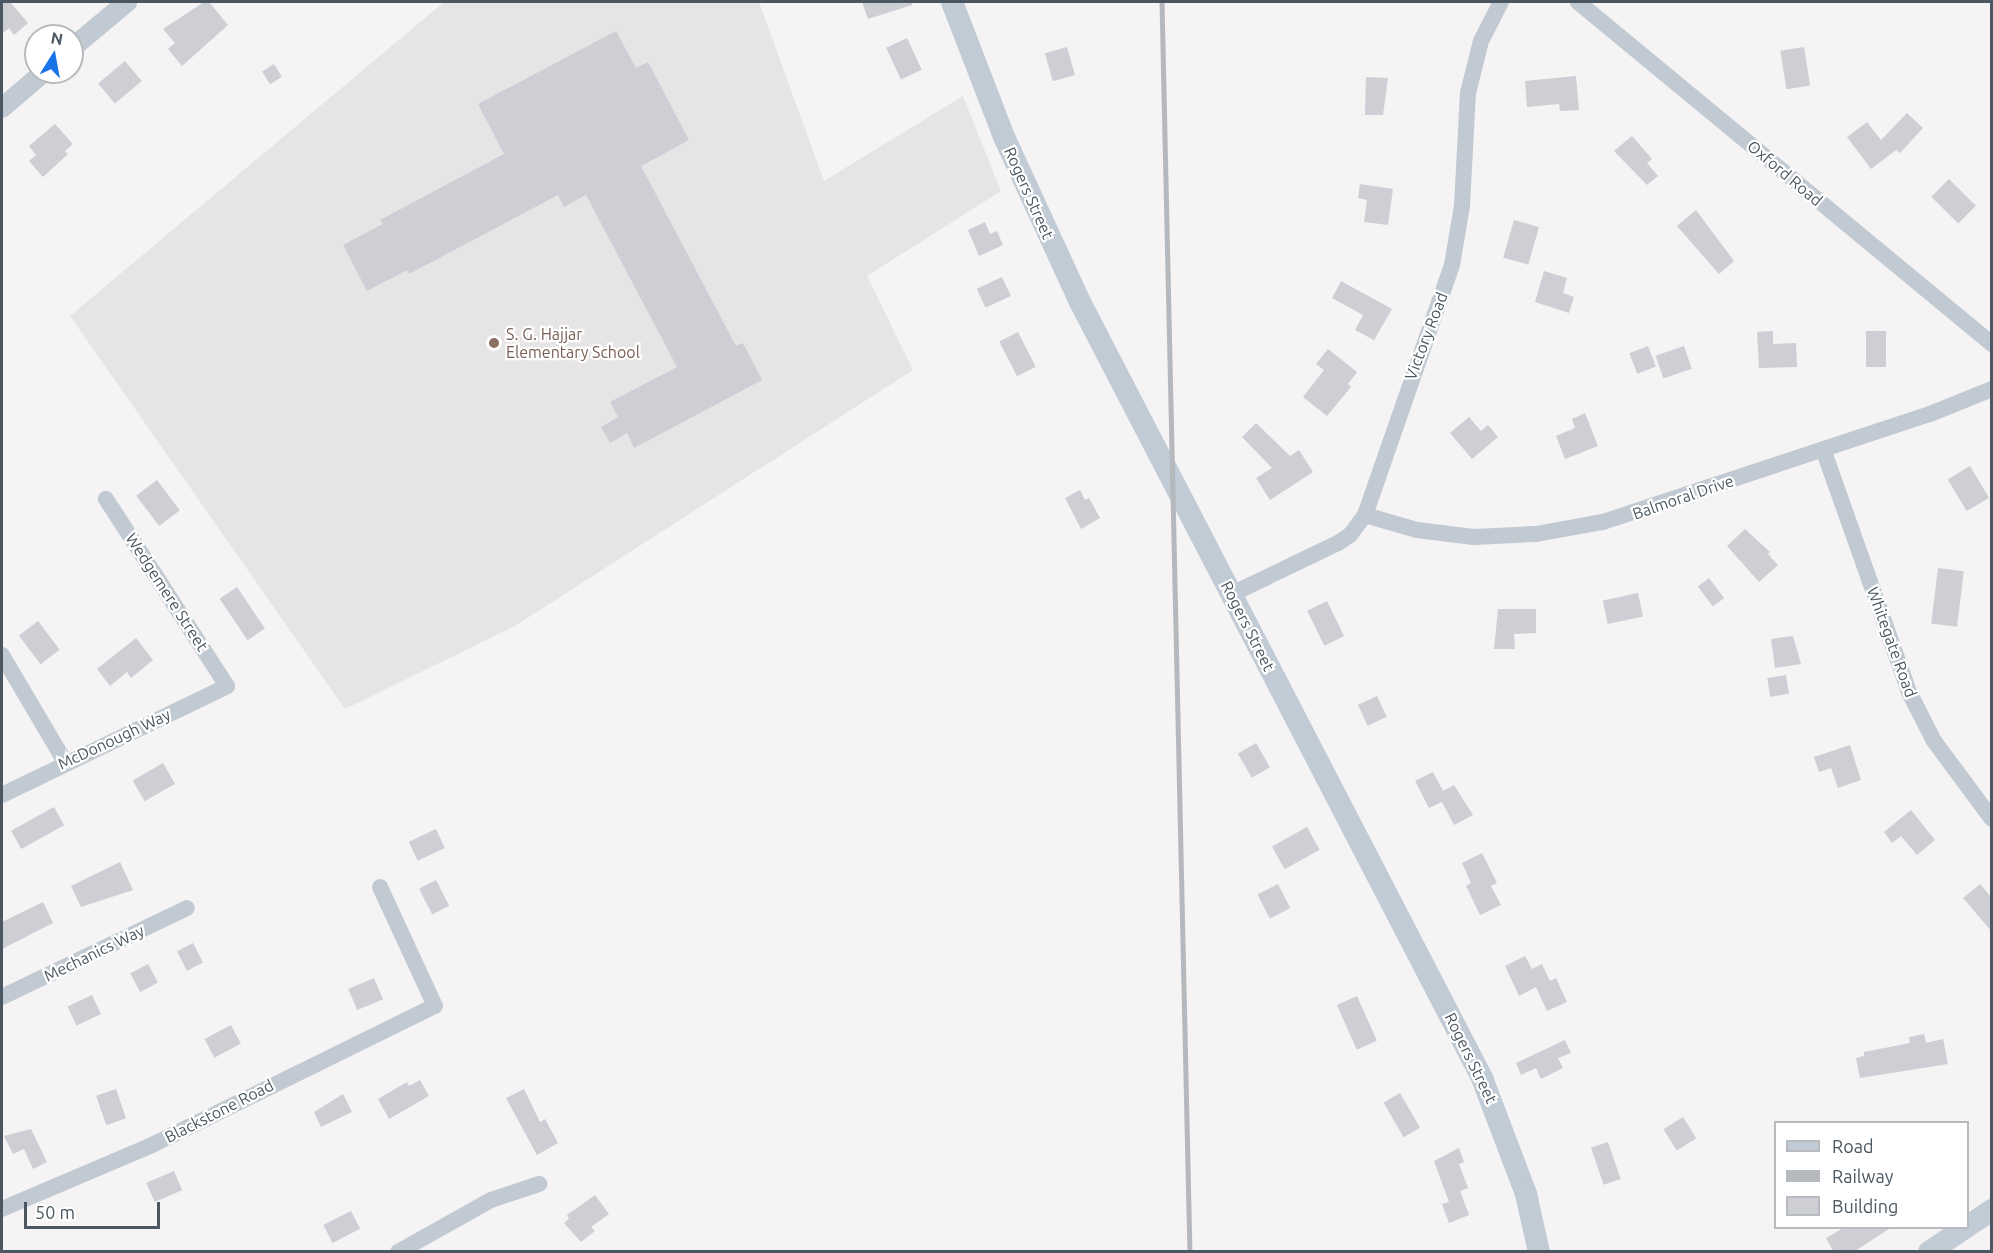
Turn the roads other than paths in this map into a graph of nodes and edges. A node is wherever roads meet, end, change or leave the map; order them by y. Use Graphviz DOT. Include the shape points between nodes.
graph roads {
  1 [pos="127,2"];
  2 [pos="952,2"];
  3 [pos="1501,2"];
  4 [pos="1578,2"];
  5 [pos="84,38"];
  6 [pos="30,84"];
  7 [pos="2,108"];
  8 [pos="1992,344"];
  9 [pos="1992,389"];
  10 [pos="1823,449"];
  11 [pos="106,499"];
  12 [pos="1365,515"];
  13 [pos="1232,594"];
  14 [pos="2,655"];
  15 [pos="227,686"];
  16 [pos="65,762"];
  17 [pos="2,795"];
  18 [pos="1992,819"];
  19 [pos="380,887"];
  20 [pos="187,908"];
  21 [pos="2,997"];
  22 [pos="538,1184"];
  23 [pos="2,1209"];
  24 [pos="1992,1210"];
  25 [pos="1969,1225"];
  26 [pos="1963,1229"];
  27 [pos="398,1251"];
  28 [pos="1539,1251"];
  29 [pos="1929,1251"];
  1 -- 5 [label="street"];
  2 -- 13 [label="main road, Rogers Street" via="1005,139 1059,259"];
  3 -- 12 [label="street, Victory Road" via="1481,41 1468,93 1462,206 1452,265"];
  4 -- 8 [label="street, Oxford Road"];
  6 -- 7 [label="street"];
  9 -- 10 [label="street, Balmoral Drive"];
  10 -- 12 [label="street, Balmoral Drive" via="1635,514 1536,534 1446,535"];
  10 -- 18 [label="street, Whitegate Road" via="1909,692 1934,741"];
  11 -- 15 [label="street, Wedgemere Street"];
  12 -- 13 [label="street, Victory Road" via="1350,535 1338,543"];
  13 -- 28 [label="main road, Rogers Street" via="1482,1078 1523,1184"];
  14 -- 16 [label="street"];
  15 -- 16 [label="street, McDonough Way"];
  16 -- 17 [label="street, McDonough Way"];
  19 -- 23 [label="street, Blackstone Road" via="435,1006 152,1145"];
  20 -- 21 [label="street, Mechanics Way"];
  22 -- 27 [label="street" via="491,1200"];
  24 -- 25 [label="main road"];
  26 -- 29 [label="main road"];
}
